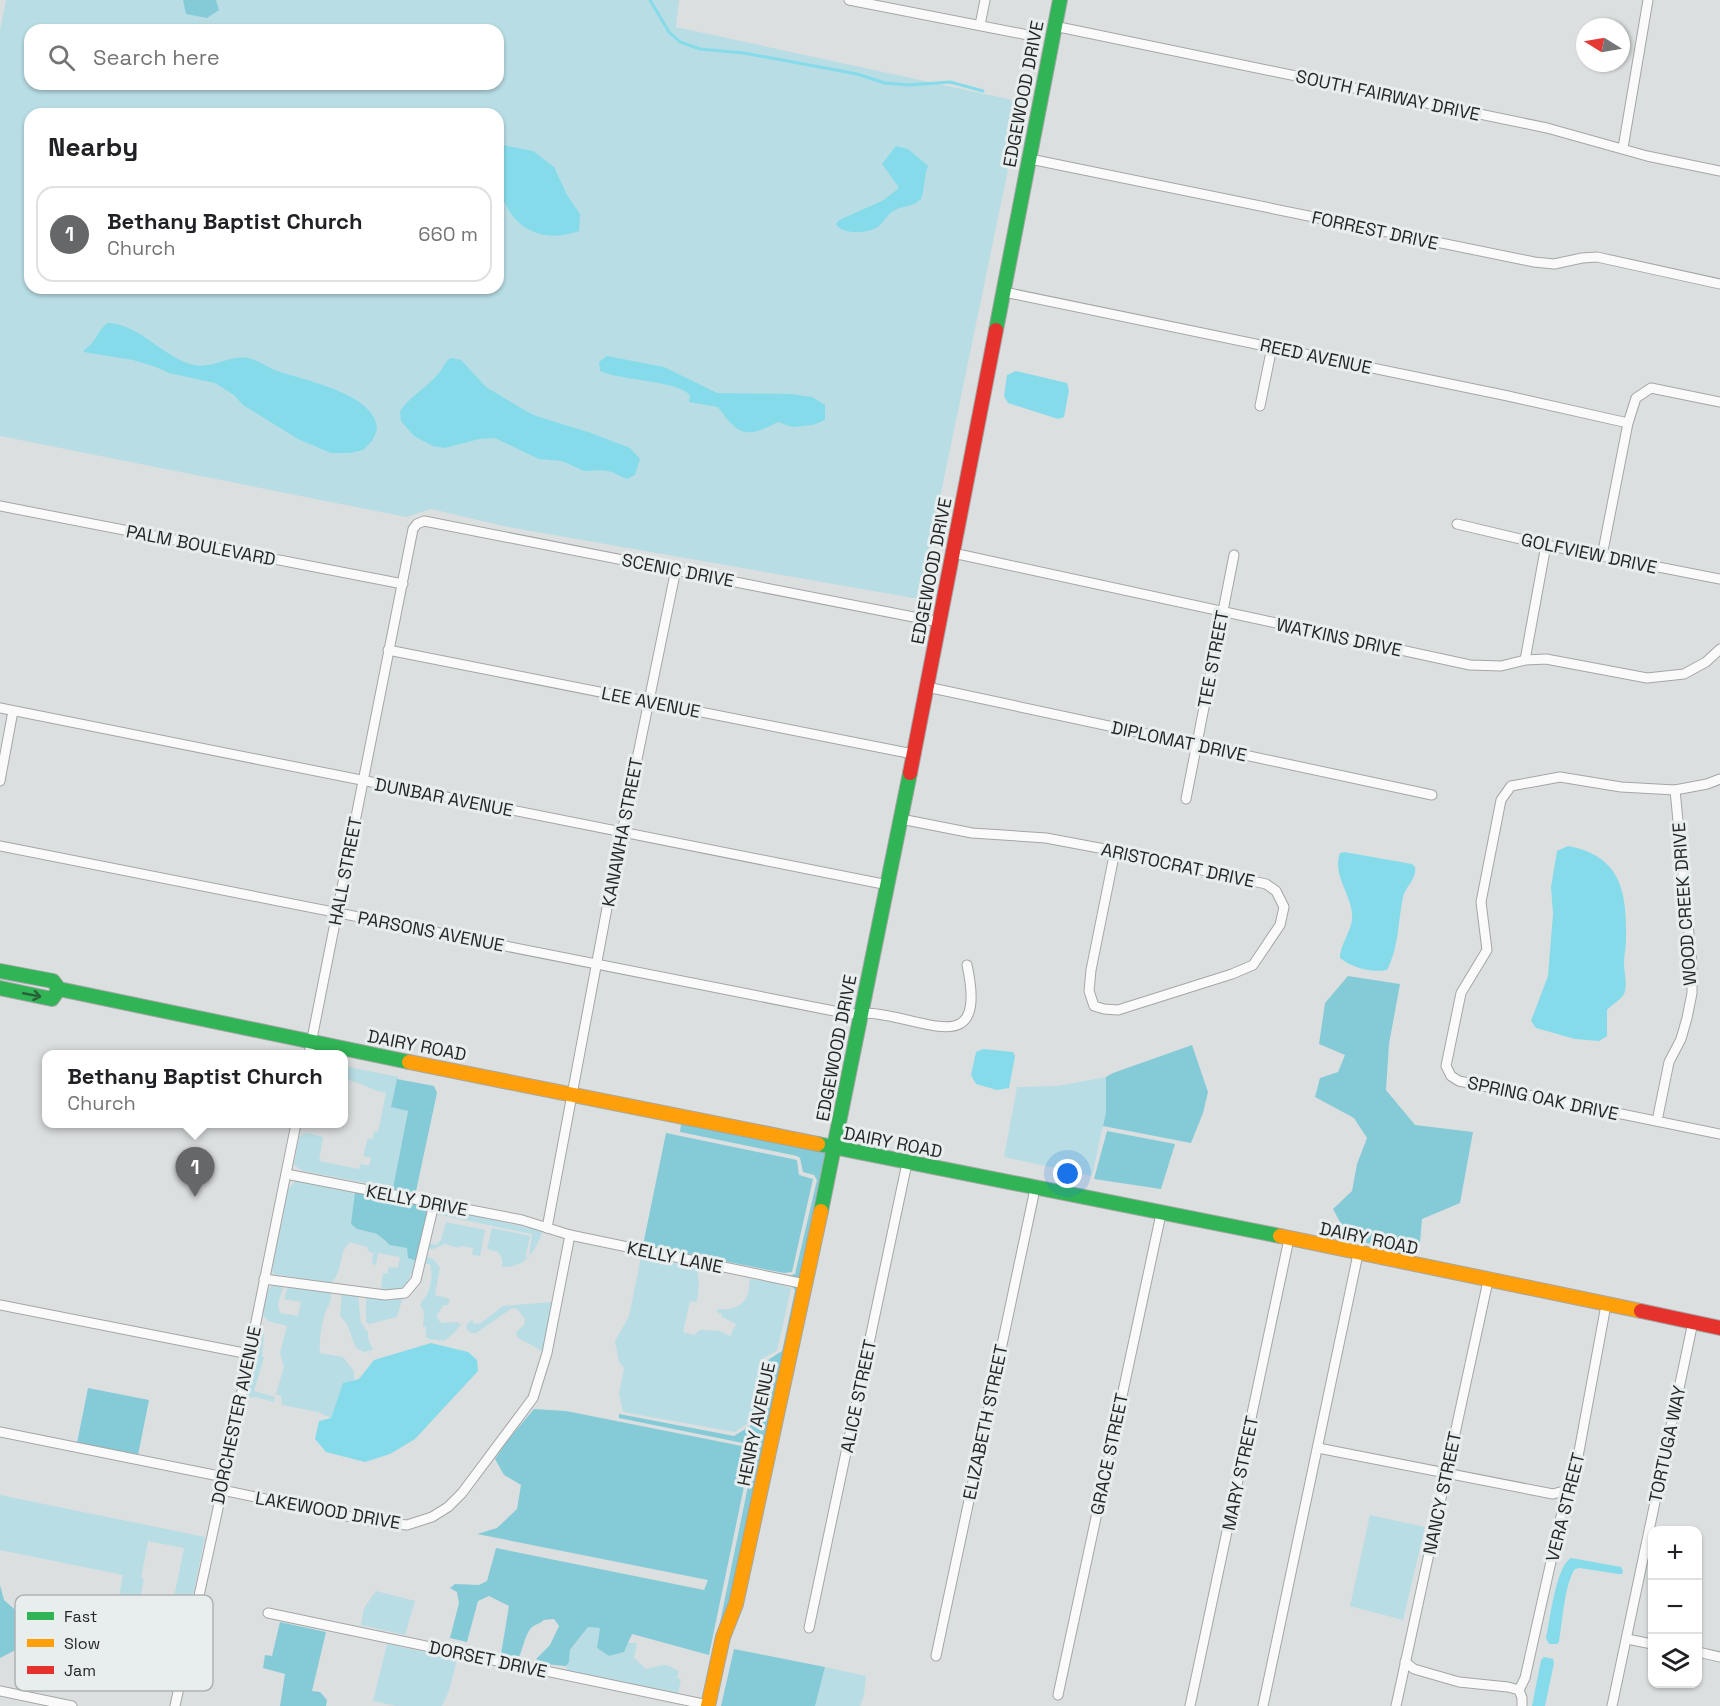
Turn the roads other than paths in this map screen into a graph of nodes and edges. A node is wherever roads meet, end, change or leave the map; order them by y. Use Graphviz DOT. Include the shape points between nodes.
graph roads {
  1 [pos="849,0"];
  2 [pos="985,0"];
  3 [pos="1060,0"];
  4 [pos="1648,0"];
  5 [pos="866,2"];
  6 [pos="980,25"];
  7 [pos="1054,26"];
  8 [pos="1028,34"];
  9 [pos="1623,148"];
  10 [pos="1030,159"];
  11 [pos="1720,171"];
  12 [pos="1720,284"];
  13 [pos="1004,292"];
  14 [pos="1272,347"];
  15 [pos="1720,402"];
  16 [pos="1260,406"];
  17 [pos="1629,423"];
  18 [pos="0,506"];
  19 [pos="417,524"];
  20 [pos="1457,524"];
  21 [pos="1546,545"];
  22 [pos="953,554"];
  23 [pos="1234,555"];
  24 [pos="1602,556"];
  25 [pos="676,570"];
  26 [pos="1720,579"];
  27 [pos="403,584"];
  28 [pos="1222,612"];
  29 [pos="939,622"];
  30 [pos="1720,649"];
  31 [pos="388,650"];
  32 [pos="1526,660"];
  33 [pos="927,687"];
  34 [pos="649,701"];
  35 [pos="0,708"];
  36 [pos="14,711"];
  37 [pos="1197,744"];
  38 [pos="913,754"];
  39 [pos="1720,779"];
  40 [pos="0,781"];
  41 [pos="362,781"];
  42 [pos="1675,790"];
  43 [pos="1431,795"];
  44 [pos="1186,799"];
  45 [pos="901,819"];
  46 [pos="622,832"];
  47 [pos="0,846"];
  48 [pos="1115,851"];
  49 [pos="888,885"];
  50 [pos="337,913"];
  51 [pos="596,963"];
  52 [pos="967,965"];
  53 [pos="0,971"];
  54 [pos="0,988"];
  55 [pos="59,989"];
  56 [pos="861,1015"];
  57 [pos="310,1048"];
  58 [pos="348,1055"];
  59 [pos="570,1095"];
  60 [pos="1657,1121"];
  61 [pos="295,1128"];
  62 [pos="1720,1134"];
  63 [pos="834,1149"];
  64 [pos="907,1163"];
  65 [pos="286,1174"];
  66 [pos="1035,1189"];
  67 [pos="434,1204"];
  68 [pos="1161,1214"];
  69 [pos="547,1228"];
  70 [pos="570,1235"];
  71 [pos="1289,1239"];
  72 [pos="1358,1254"];
  73 [pos="264,1279"];
  74 [pos="1488,1281"];
  75 [pos="805,1284"];
  76 [pos="0,1305"];
  77 [pos="1606,1305"];
  78 [pos="1693,1322"];
  79 [pos="1720,1328"];
  80 [pos="249,1354"];
  81 [pos="0,1432"];
  82 [pos="1318,1448"];
  83 [pos="1447,1473"];
  84 [pos="224,1477"];
  85 [pos="222,1490"];
  86 [pos="1567,1490"];
  87 [pos="199,1595"];
  88 [pos="268,1613"];
  89 [pos="809,1628"];
  90 [pos="1627,1639"];
  91 [pos="1648,1643"];
  92 [pos="1702,1653"];
  93 [pos="936,1656"];
  94 [pos="1720,1657"];
  95 [pos="1405,1662"];
  96 [pos="1518,1690"];
  97 [pos="0,1691"];
  98 [pos="178,1691"];
  99 [pos="1058,1695"];
  100 [pos="708,1705"];
  101 [pos="72,1706"];
  102 [pos="175,1706"];
  103 [pos="1190,1706"];
  104 [pos="1263,1706"];
  105 [pos="1396,1706"];
  106 [pos="1522,1706"];
  107 [pos="1612,1706"];
  1 -- 5 [label="street"];
  2 -- 6 [label="street"];
  3 -- 7 [label="street, EDGEWOOD DRIVE"];
  4 -- 9 [label="street"];
  5 -- 6 [label="street"];
  6 -- 8 [label="street"];
  7 -- 9 [label="street, SOUTH FAIRWAY DRIVE" via="1536,126"];
  7 -- 10 [label="street, EDGEWOOD DRIVE"];
  9 -- 11 [label="street, SOUTH FAIRWAY DRIVE"];
  10 -- 12 [label="street, FORREST DRIVE" via="1534,262 1554,264 1598,257"];
  10 -- 13 [label="street, EDGEWOOD DRIVE"];
  13 -- 14 [label="street, REED AVENUE"];
  13 -- 22 [label="street, EDGEWOOD DRIVE"];
  14 -- 16 [label="street"];
  14 -- 17 [label="street, REED AVENUE"];
  15 -- 17 [label="street" via="1651,388 1636,398"];
  17 -- 24 [label="street"];
  18 -- 27 [label="street, PALM BOULEVARD"];
  19 -- 25 [label="street, SCENIC DRIVE" via="424,521"];
  19 -- 27 [label="street, HALL STREET"];
  20 -- 21 [label="street, GOLFVIEW DRIVE"];
  21 -- 24 [label="street, GOLFVIEW DRIVE"];
  21 -- 32 [label="street"];
  22 -- 28 [label="street, WATKINS DRIVE"];
  22 -- 29 [label="street, EDGEWOOD DRIVE"];
  23 -- 28 [label="street, TEE STREET"];
  24 -- 26 [label="street, GOLFVIEW DRIVE"];
  25 -- 29 [label="street, SCENIC DRIVE"];
  25 -- 34 [label="street, KANAWHA STREET"];
  27 -- 31 [label="street, HALL STREET"];
  28 -- 32 [label="street, WATKINS DRIVE" via="1470,665 1501,666"];
  28 -- 37 [label="street, TEE STREET"];
  29 -- 33 [label="street, EDGEWOOD DRIVE"];
  30 -- 32 [label="street, WATKINS DRIVE" via="1684,674 1647,678 1546,659"];
  31 -- 34 [label="street, LEE AVENUE"];
  31 -- 41 [label="street, HALL STREET"];
  33 -- 37 [label="street, DIPLOMAT DRIVE"];
  33 -- 38 [label="street, EDGEWOOD DRIVE"];
  34 -- 38 [label="street, LEE AVENUE"];
  34 -- 46 [label="street, KANAWHA STREET"];
  35 -- 36 [label="street, DUNBAR AVENUE"];
  36 -- 40 [label="street"];
  36 -- 41 [label="street, DUNBAR AVENUE"];
  37 -- 43 [label="street, DIPLOMAT DRIVE"];
  37 -- 44 [label="street, TEE STREET"];
  38 -- 45 [label="street, EDGEWOOD DRIVE"];
  39 -- 42 [label="street, SPRING OAK DRIVE"];
  41 -- 46 [label="street, DUNBAR AVENUE"];
  41 -- 50 [label="street, HALL STREET"];
  42 -- 60 [label="street, WOOD CREEK DRIVE" via="1692,993 1681,1039 1669,1062"];
  42 -- 60 [label="street, SPRING OAK DRIVE" via="1560,777 1511,786 1502,800 1481,902 1487,950 1461,993 1446,1066 1459,1081"];
  45 -- 48 [label="street, ARISTOCRAT DRIVE" via="972,833 1046,838"];
  45 -- 49 [label="street, EDGEWOOD DRIVE"];
  46 -- 49 [label="street, DUNBAR AVENUE"];
  46 -- 51 [label="street, KANAWHA STREET"];
  47 -- 50 [label="street, PARSONS AVENUE"];
  48 -- 48 [label="street, ARISTOCRAT DRIVE" via="1091,970 1089,991 1094,1006 1118,1010 1253,965 1280,925 1284,907 1276,891 1266,884"];
  49 -- 56 [label="street, EDGEWOOD DRIVE"];
  50 -- 51 [label="street, PARSONS AVENUE"];
  50 -- 57 [label="street, HALL STREET"];
  51 -- 56 [label="street, PARSONS AVENUE"];
  51 -- 59 [label="street, KANAWHA STREET"];
  52 -- 56 [label="street, PARSONS AVENUE" via="972,987 970,1007 959,1026 947,1028 875,1013"];
  53 -- 55 [label="street, DAIRY ROAD" via="53,981"];
  54 -- 55 [label="street, DAIRY ROAD, one-way" via="52,999"];
  55 -- 57 [label="street, DAIRY ROAD"];
  56 -- 63 [label="street, EDGEWOOD DRIVE"];
  58 -- 59 [label="street, DAIRY ROAD"];
  59 -- 63 [label="street, DAIRY ROAD"];
  59 -- 69 [label="street, KANAWHA STREET"];
  60 -- 62 [label="street, SPRING OAK DRIVE"];
  61 -- 65 [label="street, DORCHESTER AVENUE"];
  63 -- 64 [label="street, DAIRY ROAD"];
  63 -- 75 [label="street, HENRY AVENUE"];
  64 -- 66 [label="street, DAIRY ROAD"];
  64 -- 89 [label="street, ALICE STREET"];
  65 -- 67 [label="street, KELLY DRIVE"];
  65 -- 73 [label="street, DORCHESTER AVENUE"];
  66 -- 68 [label="street, DAIRY ROAD"];
  66 -- 93 [label="street, ELIZABETH STREET"];
  67 -- 69 [label="street, KELLY DRIVE"];
  67 -- 73 [label="street" via="416,1280 405,1293 385,1295"];
  68 -- 71 [label="street, DAIRY ROAD"];
  68 -- 99 [label="street, GRACE STREET"];
  69 -- 70 [label="street, KELLY LANE"];
  70 -- 75 [label="street, KELLY LANE"];
  70 -- 85 [label="street, LAKEWOOD DRIVE" via="547,1353 533,1398 448,1507 407,1525 375,1522"];
  71 -- 72 [label="street, DAIRY ROAD"];
  71 -- 103 [label="street, MARY STREET"];
  72 -- 74 [label="street, DAIRY ROAD"];
  72 -- 82 [label="street"];
  73 -- 80 [label="street, DORCHESTER AVENUE"];
  74 -- 77 [label="street, DAIRY ROAD"];
  74 -- 83 [label="street, NANCY STREET"];
  75 -- 100 [label="street, HENRY AVENUE" via="736,1604 723,1637"];
  76 -- 80 [label="street"];
  77 -- 78 [label="street, DAIRY ROAD"];
  77 -- 86 [label="street, VERA STREET" via="1575,1473"];
  78 -- 79 [label="street, DAIRY ROAD"];
  78 -- 90 [label="street, TORTUGA WAY"];
  80 -- 84 [label="street, DORCHESTER AVENUE"];
  81 -- 84 [label="street"];
  82 -- 83 [label="street"];
  82 -- 104 [label="street"];
  83 -- 86 [label="street" via="1553,1494"];
  83 -- 95 [label="street, NANCY STREET"];
  84 -- 85 [label="street, DORCHESTER AVENUE"];
  85 -- 87 [label="street, DORCHESTER AVENUE"];
  86 -- 96 [label="street, VERA STREET" via="1525,1678"];
  88 -- 100 [label="street, DORSET DRIVE"];
  90 -- 91 [label="street"];
  90 -- 107 [label="street, TORTUGA WAY"];
  92 -- 94 [label="street"];
  95 -- 96 [label="street" via="1414,1669 1459,1682"];
  95 -- 105 [label="street, NANCY STREET"];
  96 -- 106 [label="street"];
  97 -- 101 [label="street"];
  98 -- 102 [label="street, DORCHESTER AVENUE"];
}
